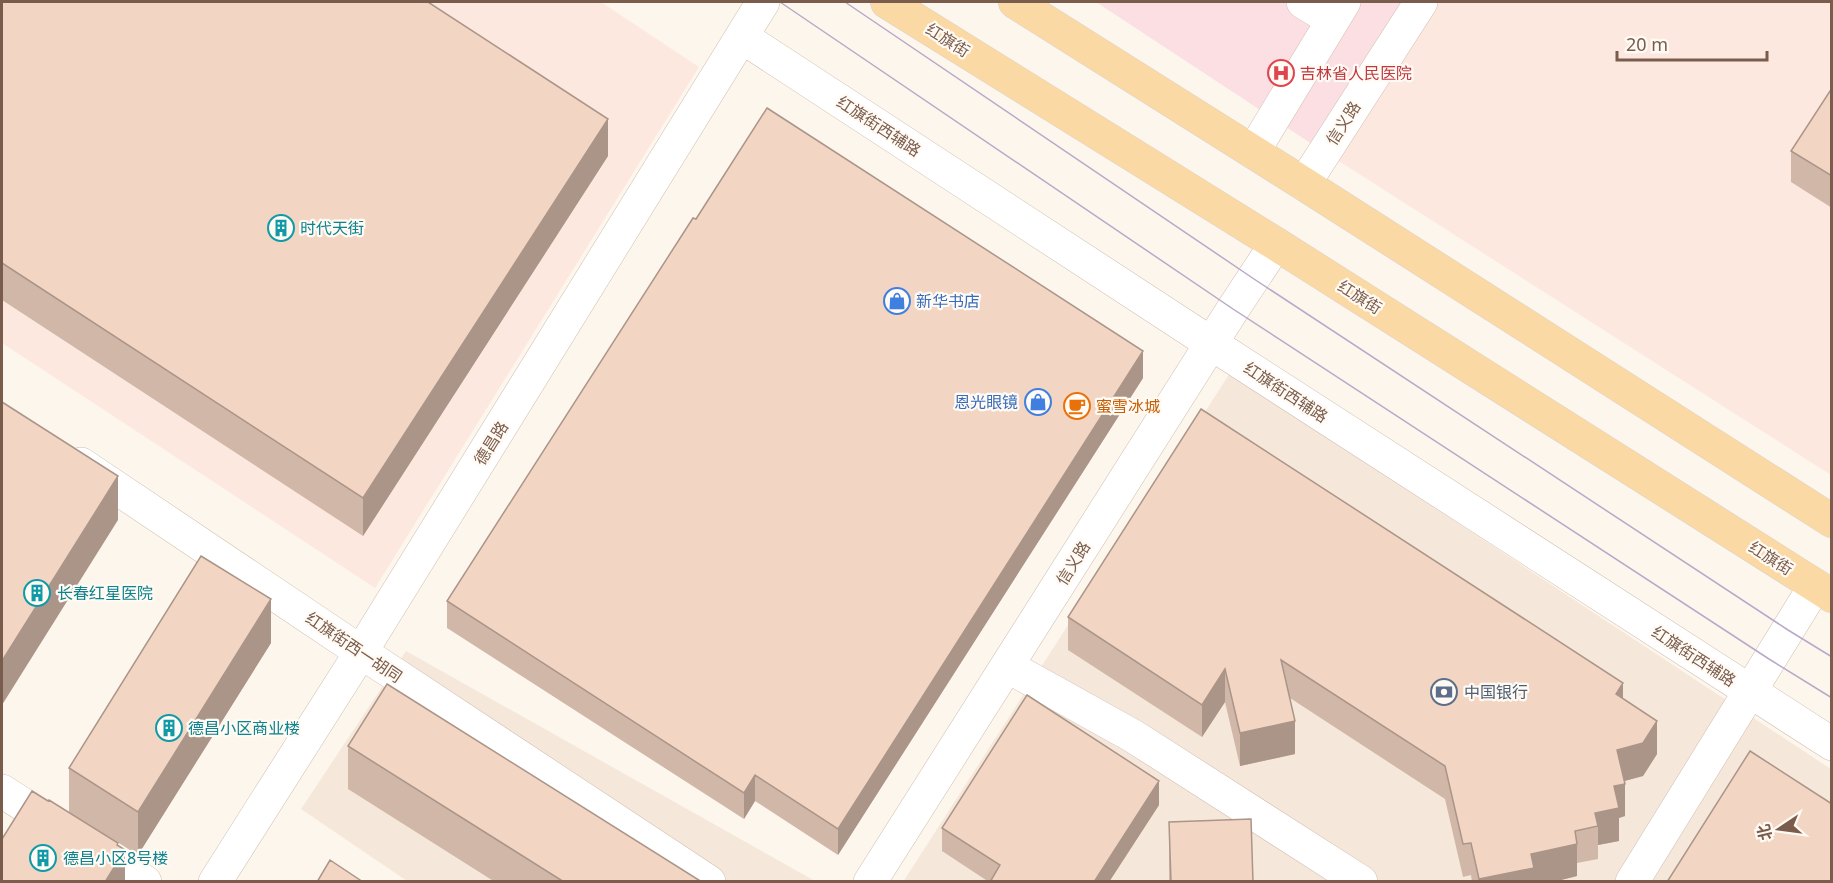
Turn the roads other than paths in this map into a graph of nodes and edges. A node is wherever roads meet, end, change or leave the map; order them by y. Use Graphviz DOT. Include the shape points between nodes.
graph roads {
  1 [pos="763,2"];
  2 [pos="887,2"];
  3 [pos="1015,2"];
  4 [pos="1304,2"];
  5 [pos="1420,2"];
  6 [pos="1338,11"];
  7 [pos="742,37"];
  8 [pos="1253,152"];
  9 [pos="1304,184"];
  10 [pos="1276,244"];
  11 [pos="1212,344"];
  12 [pos="60,450"];
  13 [pos="1832,521"];
  14 [pos="1823,591"];
  15 [pos="361,652"];
  16 [pos="1007,666"];
  17 [pos="1749,692"];
  18 [pos="1832,744"];
  19 [pos="2,791"];
  20 [pos="145,882"];
  21 [pos="215,882"];
  22 [pos="709,882"];
  23 [pos="870,882"];
  24 [pos="1361,882"];
  25 [pos="1632,882"];
  1 -- 7 [label="street, 德昌路"];
  2 -- 10 [label="main road, 红旗街"];
  3 -- 8 [label="main road"];
  4 -- 6 [label="street"];
  5 -- 9 [label="street, 信义路"];
  6 -- 8 [label="street"];
  7 -- 11 [label="street, 红旗街西辅路"];
  7 -- 15 [label="street, 德昌路"];
  8 -- 9 [label="main road"];
  9 -- 13 [label="main road"];
  10 -- 11 [label="street, 信义路"];
  10 -- 14 [label="main road, 红旗街"];
  11 -- 16 [label="street, 信义路"];
  11 -- 17 [label="street, 红旗街西辅路"];
  12 -- 15 [label="street, 红旗街西一胡同"];
  14 -- 17 [label="street"];
  15 -- 21 [label="street, 德昌路"];
  15 -- 22 [label="street, 红旗街西一胡同"];
  16 -- 23 [label="street, 信义路"];
  16 -- 24 [label="street" via="1133,736"];
  17 -- 18 [label="street, 红旗街西辅路"];
  17 -- 25 [label="street"];
  19 -- 20 [label="street"];
}
